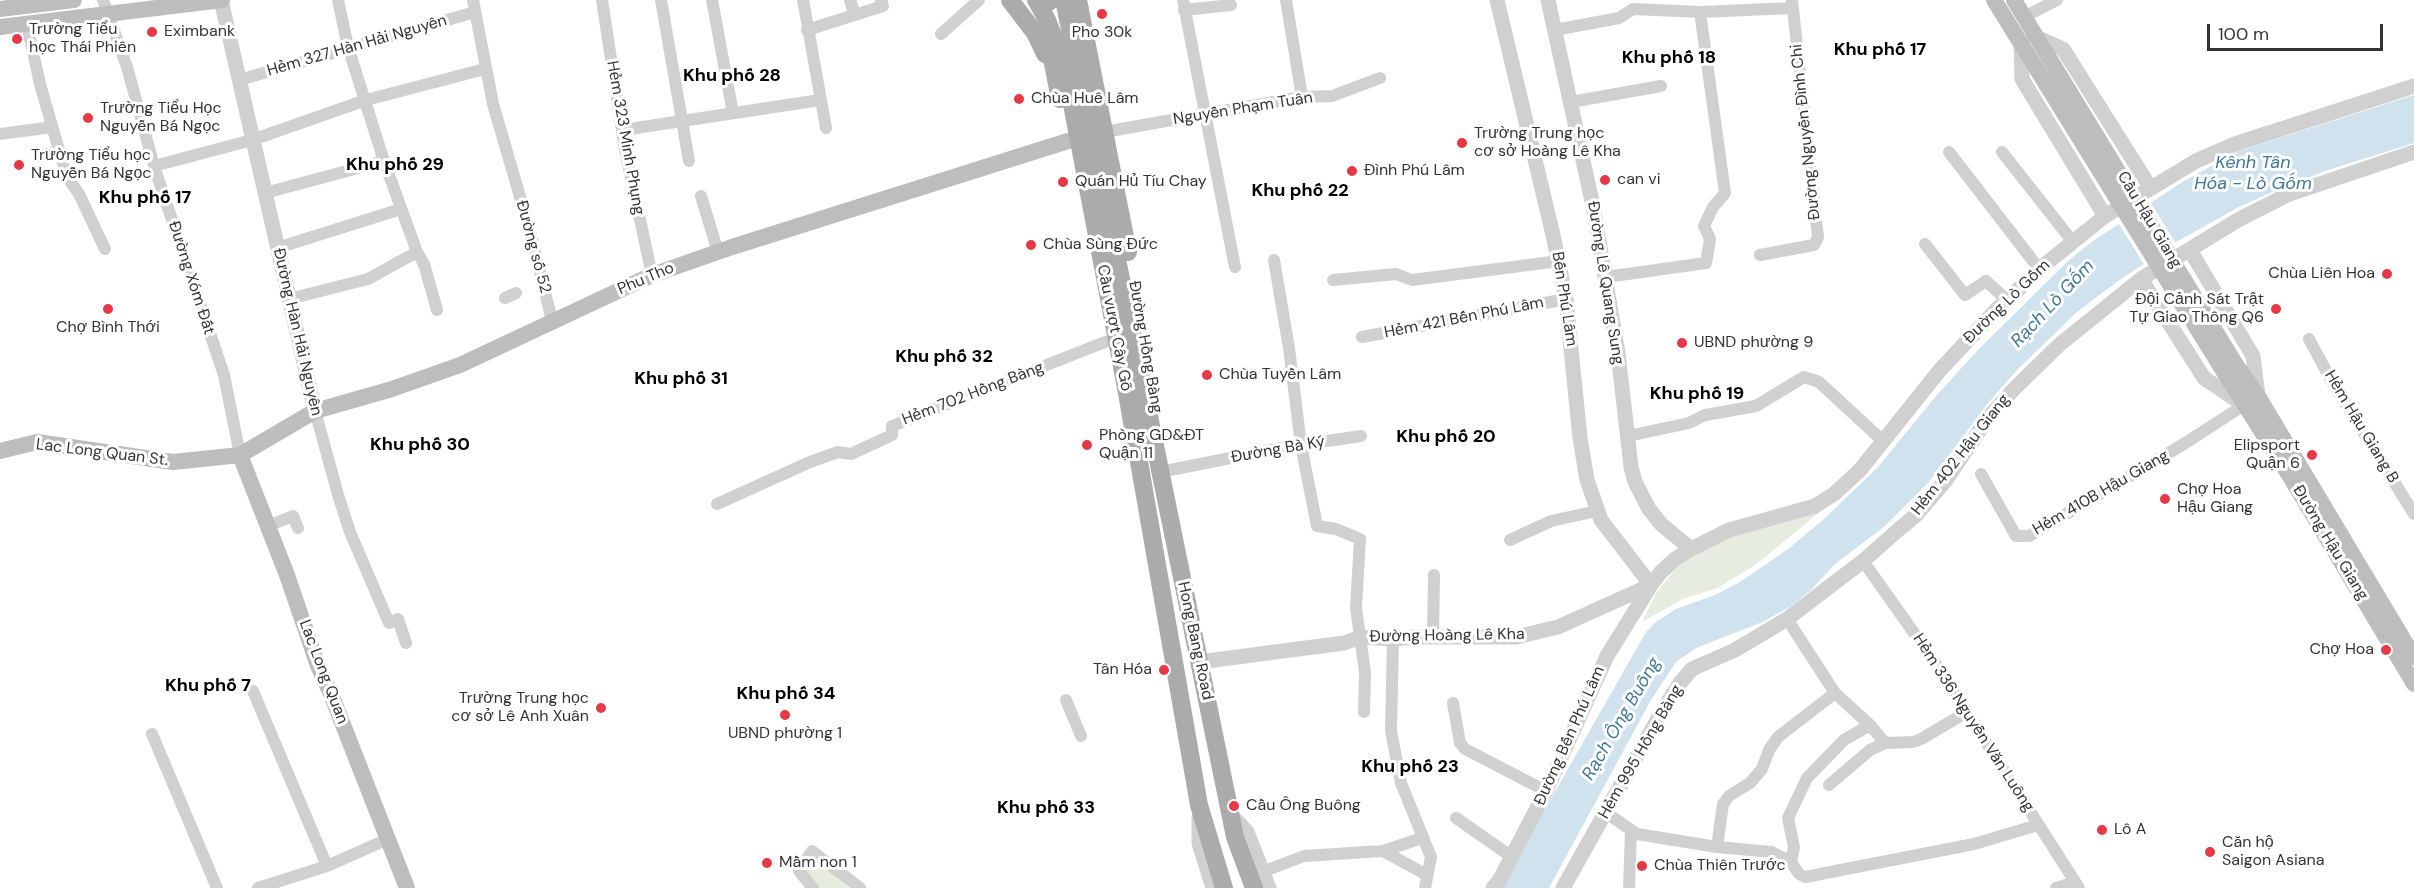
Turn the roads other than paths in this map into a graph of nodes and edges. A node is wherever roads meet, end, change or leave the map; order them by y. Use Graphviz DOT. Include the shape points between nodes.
graph roads {
  1 [pos="74,0"];
  2 [pos="221,0"];
  3 [pos="338,0"];
  4 [pos="602,0"];
  5 [pos="661,0"];
  6 [pos="712,0"];
  7 [pos="803,0"];
  8 [pos="850,0"];
  9 [pos="881,0"];
  10 [pos="979,0"];
  11 [pos="1010,0"];
  12 [pos="1073,0"];
  13 [pos="1286,0"];
  14 [pos="1497,0"];
  15 [pos="1548,0"];
  16 [pos="1995,0"];
  17 [pos="2014,0"];
  18 [pos="2057,0"];
  19 [pos="1044,2"];
  20 [pos="1231,4"];
  21 [pos="1792,4"];
  22 [pos="1183,5"];
  23 [pos="474,6"];
  24 [pos="106,7"];
  25 [pos="0,9"];
  26 [pos="1701,12"];
  27 [pos="855,15"];
  28 [pos="2024,17"];
  29 [pos="27,24"];
  30 [pos="0,27"];
  31 [pos="807,30"];
  32 [pos="1555,30"];
  33 [pos="940,34"];
  34 [pos="2027,40"];
  35 [pos="348,47"];
  36 [pos="485,69"];
  37 [pos="1061,71"];
  38 [pos="1380,78"];
  39 [pos="239,80"];
  40 [pos="1661,86"];
  41 [pos="2414,86"];
  42 [pos="1302,96"];
  43 [pos="366,100"];
  44 [pos="820,100"];
  45 [pos="1571,102"];
  46 [pos="733,114"];
  47 [pos="1204,115"];
  48 [pos="681,121"];
  49 [pos="52,127"];
  50 [pos="826,128"];
  51 [pos="623,130"];
  52 [pos="1104,132"];
  53 [pos="0,134"];
  54 [pos="252,140"];
  55 [pos="1068,141"];
  56 [pos="1950,152"];
  57 [pos="2002,152"];
  58 [pos="2414,152"];
  59 [pos="384,161"];
  60 [pos="689,161"];
  61 [pos="154,165"];
  62 [pos="2150,187"];
  63 [pos="265,193"];
  64 [pos="701,196"];
  65 [pos="401,209"];
  66 [pos="2105,216"];
  67 [pos="2073,242"];
  68 [pos="1925,244"];
  69 [pos="278,248"];
  70 [pos="105,249"];
  71 [pos="2190,250"];
  72 [pos="417,252"];
  73 [pos="718,252"];
  74 [pos="1760,255"];
  75 [pos="1274,260"];
  76 [pos="1559,261"];
  77 [pos="1235,267"];
  78 [pos="2040,270"];
  79 [pos="652,274"];
  80 [pos="1605,277"];
  81 [pos="2141,279"];
  82 [pos="1333,280"];
  83 [pos="289,299"];
  84 [pos="1566,299"];
  85 [pos="2007,300"];
  86 [pos="437,310"];
  87 [pos="552,321"];
  88 [pos="1362,337"];
  89 [pos="2309,339"];
  90 [pos="1105,342"];
  91 [pos="2230,369"];
  92 [pos="1135,392"];
  93 [pos="2251,400"];
  94 [pos="315,411"];
  95 [pos="1362,436"];
  96 [pos="1628,436"];
  97 [pos="1884,442"];
  98 [pos="1154,445"];
  99 [pos="1301,445"];
  100 [pos="1136,449"];
  101 [pos="0,451"];
  102 [pos="240,455"];
  103 [pos="1160,472"];
  104 [pos="1981,474"];
  105 [pos="717,504"];
  106 [pos="1597,511"];
  107 [pos="2414,514"];
  108 [pos="268,526"];
  109 [pos="298,528"];
  110 [pos="1510,540"];
  111 [pos="1690,549"];
  112 [pos="1863,561"];
  113 [pos="1434,575"];
  114 [pos="1651,585"];
  115 [pos="1787,619"];
  116 [pos="1361,637"];
  117 [pos="1434,637"];
  118 [pos="1393,639"];
  119 [pos="406,643"];
  120 [pos="2414,657"];
  121 [pos="1199,662"];
  122 [pos="2414,684"];
  123 [pos="253,691"];
  124 [pos="1835,693"];
  125 [pos="1066,700"];
  126 [pos="1453,703"];
  127 [pos="1364,712"];
  128 [pos="1967,712"];
  129 [pos="1870,725"];
  130 [pos="152,734"];
  131 [pos="1081,736"];
  132 [pos="1885,743"];
  133 [pos="1828,785"];
  134 [pos="1546,791"];
  135 [pos="1199,805"];
  136 [pos="1605,813"];
  137 [pos="1230,814"];
  138 [pos="1456,818"];
  139 [pos="2038,825"];
  140 [pos="1631,831"];
  141 [pos="1422,838"];
  142 [pos="388,839"];
  143 [pos="1717,847"];
  144 [pos="1383,851"];
  145 [pos="1512,856"];
  146 [pos="1791,862"];
  147 [pos="327,866"];
  148 [pos="1427,875"];
  149 [pos="1258,880"];
  150 [pos="1817,882"];
  151 [pos="2077,885"];
  152 [pos="1496,886"];
  153 [pos="217,888"];
  154 [pos="258,888"];
  155 [pos="407,888"];
  156 [pos="813,888"];
  157 [pos="860,888"];
  158 [pos="1213,888"];
  159 [pos="1224,888"];
  160 [pos="1269,888"];
  161 [pos="1425,888"];
  162 [pos="1563,888"];
  163 [pos="1629,888"];
  164 [pos="2056,888"];
  1 -- 25 [label="main road"];
  2 -- 24 [label="main road"];
  2 -- 39 [label="street, Đường Hàn Hải Nguyên"];
  3 -- 35 [label="street"];
  4 -- 51 [label="street, Hẻm 323 Minh Phụng"];
  5 -- 48 [label="street"];
  6 -- 46 [label="street"];
  7 -- 31 [label="street"];
  8 -- 27 [label="street"];
  9 -- 27 [label="street" via="883,6"];
  10 -- 33 [label="street"];
  11 -- 37 [label="main road"];
  12 -- 52 [label="main road, Đường Hồng Bàng"];
  12 -- 92 [label="main road, Cầu vượt Cây Gõ"];
  13 -- 42 [label="street"];
  14 -- 76 [label="street, Bến Phú Lâm"];
  15 -- 32 [label="street, Đường Lê Quang Sung"];
  16 -- 34 [label="main road"];
  17 -- 28 [label="main road"];
  18 -- 28 [label="street"];
  19 -- 37 [label="main road, Cầu vượt Cây Gõ, bridge"];
  20 -- 22 [label="street"];
  21 -- 26 [label="street"];
  21 -- 74 [label="street, Đường Nguyễn Đình Chi" via="1818,237 1814,245"];
  22 -- 47 [label="street"];
  23 -- 35 [label="street, Hẻm 327 Hàn Hải Nguyên"];
  23 -- 36 [label="street, Đường số 52"];
  24 -- 29 [label="main road"];
  24 -- 61 [label="street, Đường Xóm Đất"];
  26 -- 32 [label="street" via="1633,9 1619,18"];
  26 -- 80 [label="street" via="1725,193 1704,226 1710,239 1706,263"];
  27 -- 31 [label="street"];
  28 -- 34 [label="main road"];
  29 -- 30 [label="main road"];
  29 -- 49 [label="street"];
  31 -- 44 [label="street"];
  32 -- 45 [label="street, Đường Lê Quang Sung"];
  34 -- 62 [label="street" via="2063,49"];
  34 -- 66 [label="street" via="2022,79"];
  34 -- 91 [label="main road, Cầu Hậu Giang, bridge"];
  35 -- 39 [label="street, Hẻm 327 Hàn Hải Nguyên"];
  35 -- 43 [label="street"];
  36 -- 43 [label="street"];
  36 -- 87 [label="street, Đường số 52"];
  37 -- 55 [label="main road"];
  37 -- 92 [label="main road, Cầu vượt Cây Gõ"];
  38 -- 42 [label="street, Nguyễn Phạm Tuân" via="1332,96"];
  39 -- 54 [label="street, Đường Hàn Hải Nguyên"];
  40 -- 45 [label="street"];
  41 -- 62 [label="street, Đường Lò Gốm" via="2235,144"];
  42 -- 47 [label="street, Nguyễn Phạm Tuân"];
  43 -- 54 [label="street"];
  43 -- 59 [label="street"];
  44 -- 46 [label="street"];
  44 -- 50 [label="street"];
  45 -- 80 [label="street, Đường Lê Quang Sung"];
  46 -- 48 [label="street"];
  47 -- 52 [label="street, Nguyễn Phạm Tuân"];
  47 -- 77 [label="street"];
  48 -- 51 [label="street"];
  48 -- 60 [label="street"];
  49 -- 53 [label="street"];
  49 -- 70 [label="street" via="68,178 80,194"];
  51 -- 79 [label="street, Hẻm 323 Minh Phụng"];
  52 -- 98 [label="main road, Đường Hồng Bàng" via="1160,430"];
  54 -- 61 [label="street"];
  54 -- 63 [label="street, Đường Hàn Hải Nguyên"];
  55 -- 73 [label="main road, Phu Tho"];
  55 -- 90 [label="main road"];
  56 -- 78 [label="street"];
  57 -- 67 [label="street"];
  58 -- 71 [label="street, Hẻm 402 Hậu Giang" via="2287,195"];
  59 -- 63 [label="street"];
  59 -- 65 [label="street"];
  61 -- 102 [label="street, Đường Xóm Đất" via="224,375"];
  62 -- 66 [label="street, Đường Lò Gốm"];
  63 -- 69 [label="street, Đường Hàn Hải Nguyên"];
  64 -- 73 [label="street"];
  65 -- 69 [label="street"];
  65 -- 72 [label="street"];
  66 -- 67 [label="street, Đường Lò Gốm"];
  67 -- 78 [label="street, Đường Lò Gốm"];
  68 -- 85 [label="street" via="1965,295 1986,282"];
  69 -- 83 [label="street, Đường Hàn Hải Nguyên"];
  71 -- 81 [label="street, Hẻm 402 Hậu Giang"];
  71 -- 93 [label="street, Đường Hậu Giang" via="2253,356"];
  72 -- 83 [label="street" via="368,279"];
  72 -- 86 [label="street"];
  73 -- 79 [label="main road, Phu Tho"];
  75 -- 99 [label="street"];
  76 -- 82 [label="street" via="1412,280 1396,274"];
  76 -- 84 [label="street, Bến Phú Lâm"];
  78 -- 85 [label="street, Đường Lò Gốm"];
  79 -- 87 [label="main road, Phu Tho"];
  80 -- 96 [label="street, Đường Lê Quang Sung"];
  81 -- 93 [label="street, Đường Hậu Giang" via="2204,378"];
  81 -- 112 [label="street, Hẻm 402 Hậu Giang" via="2060,345 2013,390 1922,508"];
  83 -- 94 [label="street, Đường Hàn Hải Nguyên"];
  84 -- 88 [label="street, Hẻm 421 Bến Phú Lâm"];
  84 -- 106 [label="street, Bến Phú Lâm" via="1583,463"];
  85 -- 97 [label="street, Đường Lò Gốm" via="1940,370"];
  87 -- 94 [label="main road, Phu Tho" via="460,365"];
  89 -- 107 [label="street, Hẻm Hậu Giang B"];
  90 -- 100 [label="main road" via="1123,436"];
  90 -- 105 [label="street, Hẻm 702 Hồng Bàng" via="892,426 892,435 852,454 838,452 810,462"];
  91 -- 93 [label="main road, Đường Hậu Giang"];
  92 -- 98 [label="main road, Cầu vượt Cây Gõ"];
  92 -- 100 [label="main road, Cầu vượt Cây Gõ"];
  93 -- 104 [label="street, Hẻm 410B Hậu Giang" via="2029,536 2016,536"];
  93 -- 120 [label="main road, Đường Hậu Giang"];
  93 -- 122 [label="main road, Đường Hậu Giang" via="2289,475"];
  94 -- 102 [label="main road, Phu Tho"];
  94 -- 119 [label="street, Đường Hàn Hải Nguyên" via="350,532 389,623 398,620"];
  95 -- 99 [label="street, Đường Bà Ký"];
  96 -- 97 [label="street" via="1756,406 1804,377 1819,382"];
  96 -- 111 [label="street, Đường Lê Quang Sung" via="1635,482 1649,508"];
  97 -- 111 [label="street, Đường Lò Gốm" via="1845,485 1815,506 1729,530"];
  98 -- 103 [label="main road, Hong Bang Road"];
  99 -- 103 [label="street, Đường Bà Ký"];
  99 -- 116 [label="street" via="1317,526 1360,539 1356,608"];
  100 -- 135 [label="main road, Hong Bang Road"];
  101 -- 102 [label="main road, Lac Long Quan St." via="37,442 172,462"];
  102 -- 108 [label="main road, Lac Long Quan"];
  103 -- 121 [label="main road, Hong Bang Road"];
  106 -- 110 [label="street" via="1551,521"];
  106 -- 114 [label="street, Bến Phú Lâm"];
  108 -- 109 [label="street" via="293,516"];
  108 -- 142 [label="main road, Lac Long Quan" via="318,666"];
  111 -- 114 [label="street, Đường Lò Gốm"];
  112 -- 115 [label="street, Hẻm 995 Hồng Bàng"];
  112 -- 128 [label="street, Hẻm 336 Nguyễn Văn Luông"];
  113 -- 117 [label="street"];
  114 -- 117 [label="street, Đường Hoàng Lê Kha" via="1537,633 1498,638"];
  114 -- 134 [label="street, Đường Bến Phú Lâm" via="1607,656"];
  115 -- 124 [label="street"];
  115 -- 136 [label="street, Hẻm 995 Hồng Bàng" via="1735,650 1692,669 1664,708"];
  116 -- 118 [label="street, Đường Hoàng Lê Kha"];
  116 -- 121 [label="street, Đường Hoàng Lê Kha" via="1344,643"];
  116 -- 127 [label="street"];
  117 -- 118 [label="street, Đường Hoàng Lê Kha"];
  118 -- 141 [label="street" via="1391,731 1401,783"];
  121 -- 137 [label="main road, Hong Bang Road"];
  123 -- 147 [label="street"];
  124 -- 129 [label="street"];
  124 -- 143 [label="street" via="1778,737 1762,769 1750,783 1729,796 1723,804"];
  125 -- 131 [label="street"];
  126 -- 134 [label="street" via="1460,743 1465,749"];
  128 -- 132 [label="street" via="1921,739"];
  128 -- 139 [label="street, Hẻm 336 Nguyễn Văn Luông"];
  129 -- 132 [label="street"];
  129 -- 146 [label="street" via="1844,741 1807,778 1788,818 1793,837"];
  130 -- 153 [label="street"];
  132 -- 133 [label="street" via="1869,750"];
  134 -- 145 [label="street, Đường Bến Phú Lâm"];
  135 -- 158 [label="street" via="1199,843"];
  135 -- 159 [label="main road, Hong Bang Road"];
  136 -- 140 [label="street"];
  136 -- 162 [label="street, Hẻm 995 Hồng Bàng"];
  137 -- 149 [label="main road, Hong Bang Road" via="1235,837"];
  137 -- 149 [label="street" via="1247,832"];
  138 -- 145 [label="street"];
  139 -- 150 [label="street"];
  139 -- 151 [label="street, Hẻm 336 Nguyễn Văn Luông"];
  140 -- 143 [label="street"];
  140 -- 163 [label="street, Hẻm 995 Hồng Bàng"];
  141 -- 144 [label="street"];
  141 -- 148 [label="street" via="1431,857"];
  142 -- 147 [label="street"];
  142 -- 155 [label="main road, Lac Long Quan"];
  143 -- 146 [label="street" via="1772,852"];
  144 -- 148 [label="street"];
  144 -- 149 [label="street" via="1304,856"];
  145 -- 152 [label="street, Đường Bến Phú Lâm"];
  146 -- 150 [label="street" via="1799,874"];
  147 -- 154 [label="street"];
  148 -- 161 [label="street"];
  149 -- 160 [label="street"];
  151 -- 164 [label="street"];
  156 -- 157 [label="street" via="799,871 812,851"];
}
